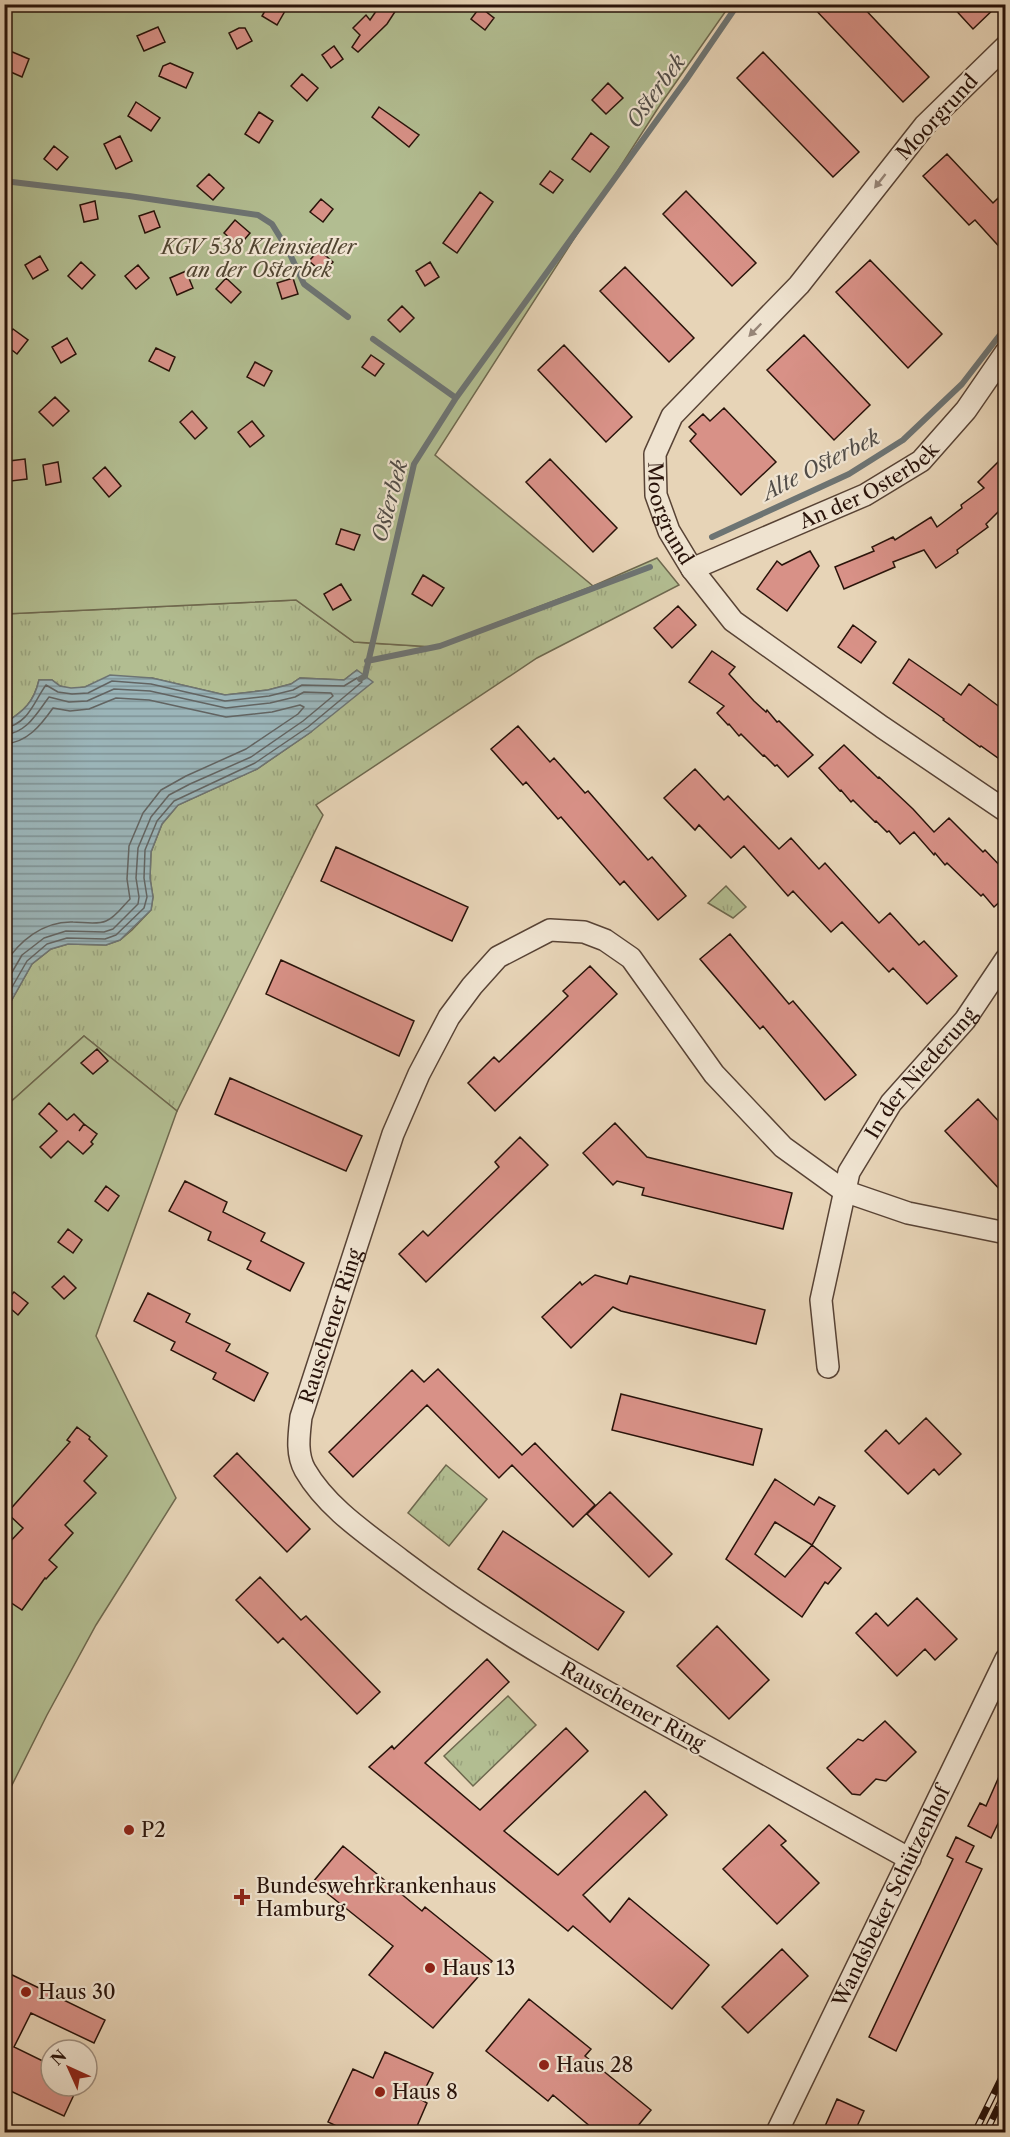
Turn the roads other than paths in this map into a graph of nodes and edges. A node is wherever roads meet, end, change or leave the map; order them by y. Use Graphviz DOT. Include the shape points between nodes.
graph roads {
  1 [pos="1005,46"];
  2 [pos="1005,352"];
  3 [pos="692,569"];
  4 [pos="1005,811"];
  5 [pos="1005,959"];
  6 [pos="844,1191"];
  7 [pos="1005,1233"];
  8 [pos="828,1367"];
  9 [pos="1005,1659"];
  10 [pos="910,1859"];
  11 [pos="777,2133"];
  1 -- 3 [label="street, Moorgrund, one-way" via="925,125 799,285 672,416 655,454 656,495 669,531"];
  2 -- 3 [label="street, An der Osterbek" via="966,410 921,461 865,495"];
  3 -- 4 [label="street, Moorgrund" via="734,621"];
  5 -- 6 [label="street, In der Niederung" via="965,1020 891,1103 849,1172"];
  6 -- 7 [label="street, Rauschener Ring" via="908,1213"];
  6 -- 8 [label="street" via="821,1300"];
  6 -- 10 [label="street, Rauschener Ring" via="783,1147 714,1074 631,958 585,932 550,930 498,957 449,1017 419,1074 393,1134 356,1243 301,1417 297,1442 304,1468 318,1490 357,1527 440,1590 590,1684"];
  9 -- 10 [label="street, Wandsbeker Schützenhof"];
  10 -- 11 [label="street, Wandsbeker Schützenhof"];
}
